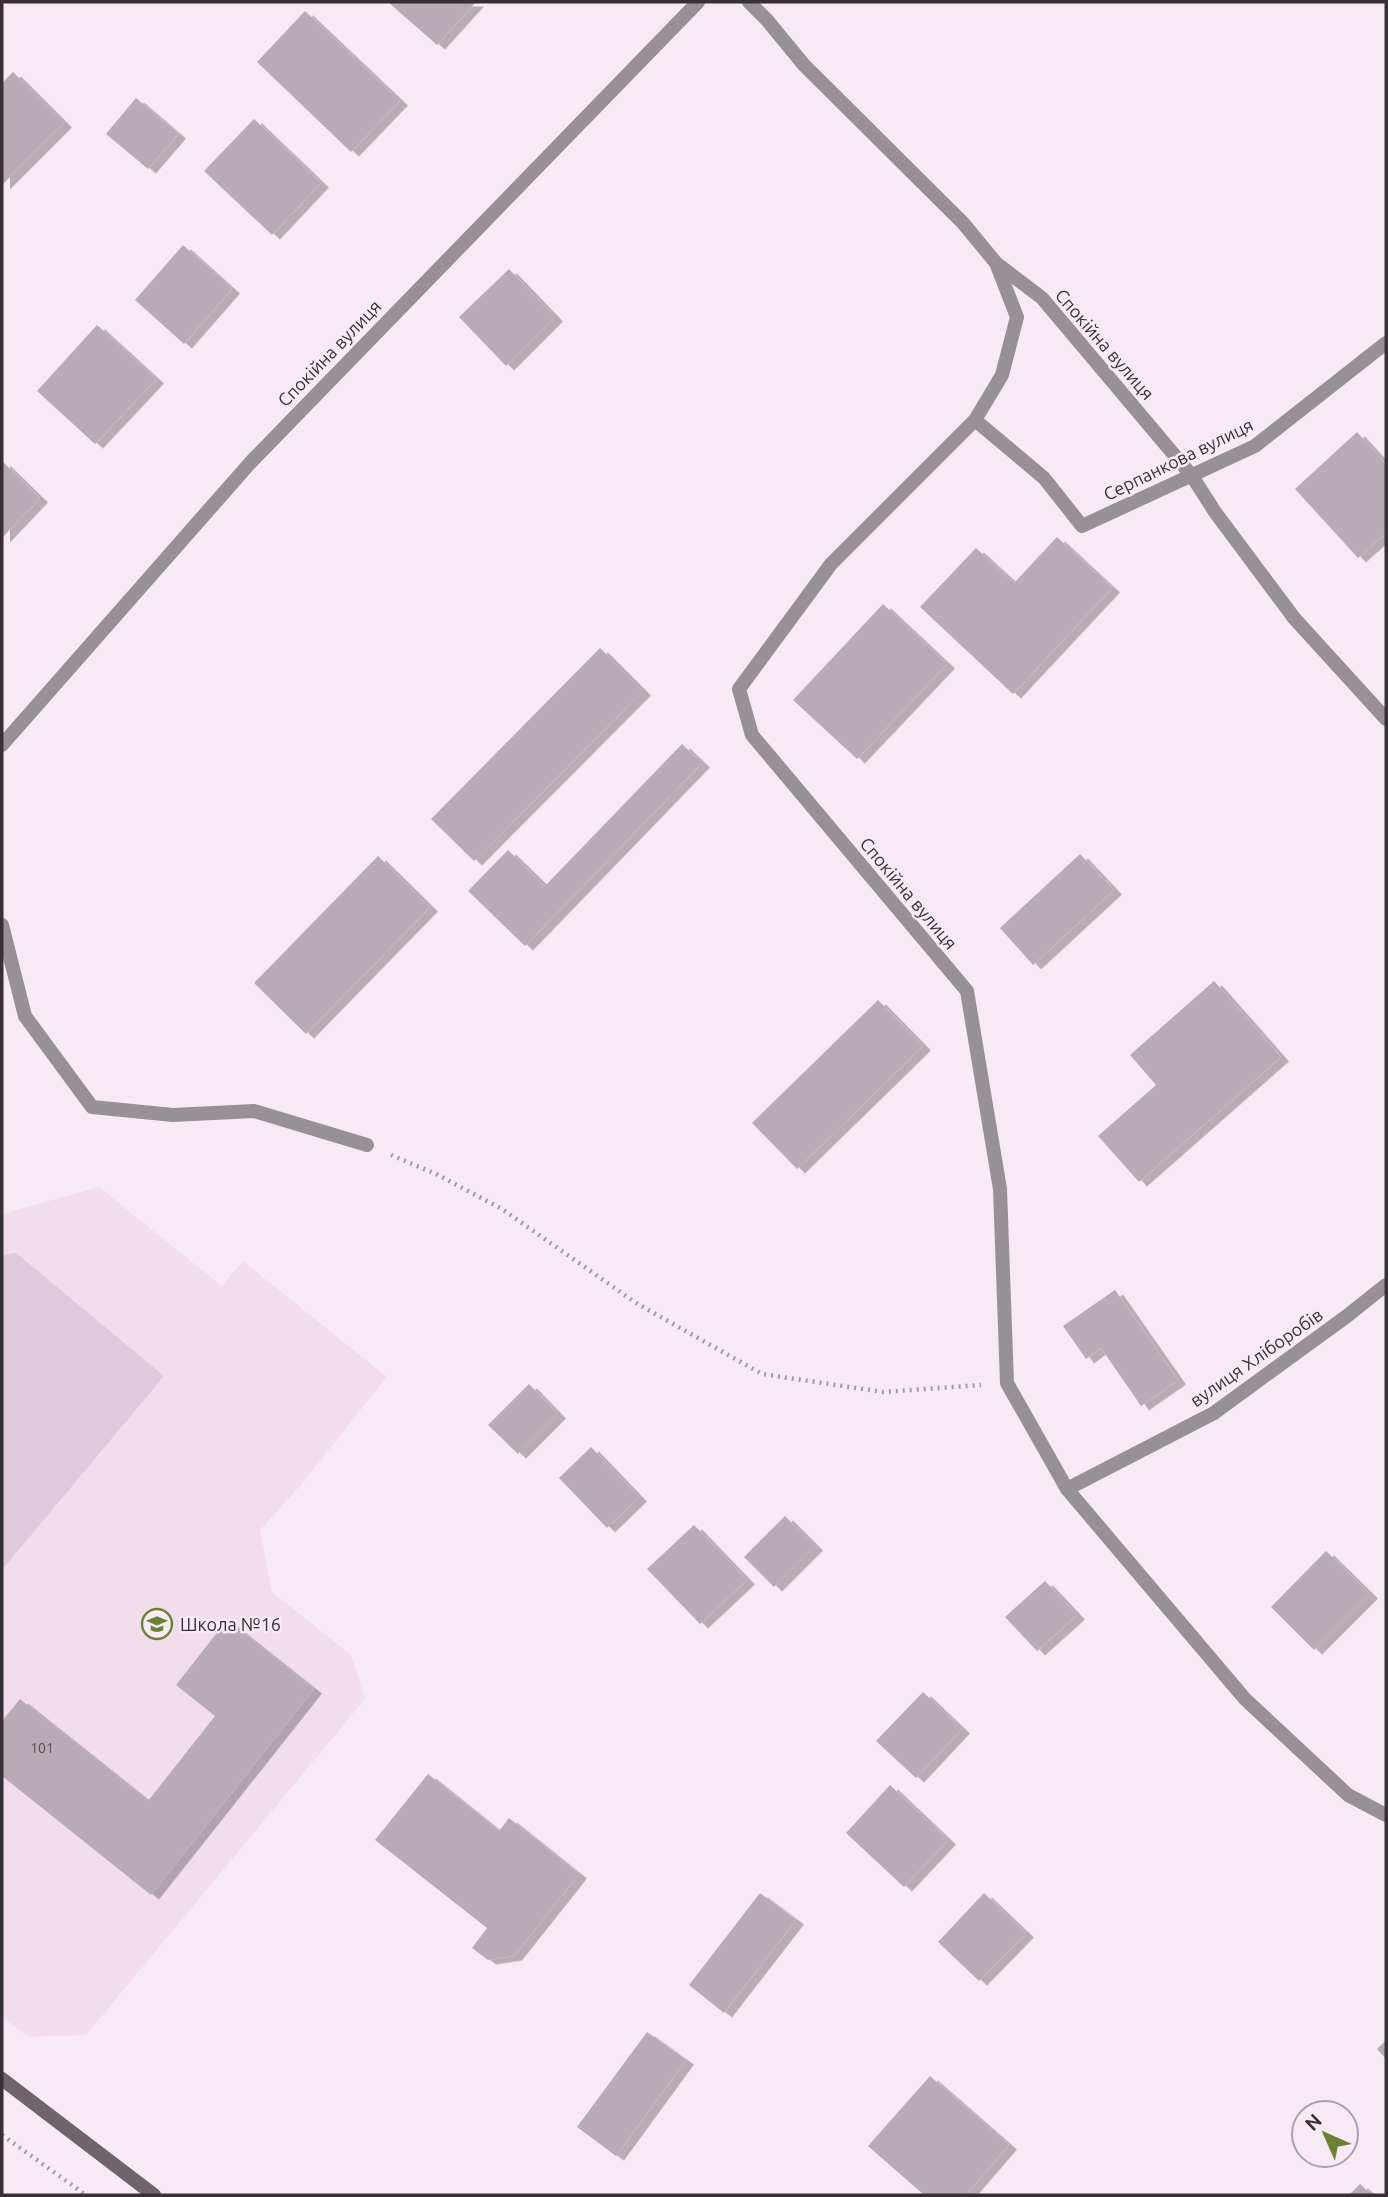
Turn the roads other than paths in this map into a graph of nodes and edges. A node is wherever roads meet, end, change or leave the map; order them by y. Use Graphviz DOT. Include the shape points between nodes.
graph roads {
  1 [pos="698,2"];
  2 [pos="749,2"];
  3 [pos="996,263"];
  4 [pos="1386,343"];
  5 [pos="975,420"];
  6 [pos="1192,475"];
  7 [pos="1386,719"];
  8 [pos="2,745"];
  9 [pos="2,925"];
  10 [pos="367,1145"];
  11 [pos="1386,1285"];
  12 [pos="1067,1489"];
  13 [pos="1386,1815"];
  14 [pos="2,2079"];
  15 [pos="154,2195"];
  1 -- 8 [label="street, Спокійна вулиця" via="250,463"];
  2 -- 3 [label="street, Спокійна вулиця" via="804,65 963,223"];
  3 -- 5 [label="street" via="1017,317 1002,375"];
  3 -- 6 [label="street, Спокійна вулиця" via="1042,298"];
  4 -- 6 [label="street, Серпанкова вулиця" via="1255,446"];
  5 -- 6 [label="street, Серпанкова вулиця" via="1044,478 1082,526"];
  5 -- 12 [label="street, Спокійна вулиця" via="831,564 739,689 752,736 967,991 1000,1189 1007,1383"];
  6 -- 7 [label="street, Спокійна вулиця" via="1294,618"];
  9 -- 10 [label="street" via="25,1016 92,1107 173,1115 254,1111"];
  11 -- 12 [label="street, вулиця Хліборобів" via="1214,1413"];
  12 -- 13 [label="street, Спокійна вулиця" via="1245,1699 1348,1795"];
  14 -- 15 [label="main road"];
}
